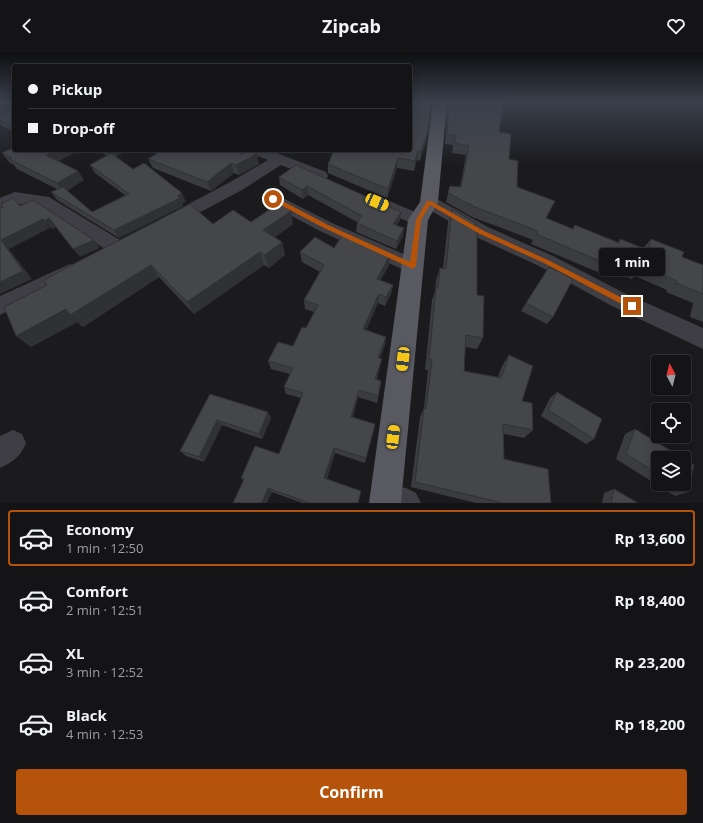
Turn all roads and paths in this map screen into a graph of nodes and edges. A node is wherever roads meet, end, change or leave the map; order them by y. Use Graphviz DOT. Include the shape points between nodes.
graph roads {
  1 [pos="437,123"];
  2 [pos="261,152"];
  3 [pos="280,159"];
  4 [pos="331,181"];
  5 [pos="360,194"];
  6 [pos="273,199"];
  7 [pos="0,205"];
  8 [pos="424,211"];
  9 [pos="160,226"];
  10 [pos="413,266"];
  11 [pos="0,306"];
  12 [pos="703,339"];
  13 [pos="392,502"];
  1 -- 8 [label="main road"];
  2 -- 3 [label="street"];
  3 -- 4 [label="street"];
  3 -- 9 [label="street" via="236,186"];
  5 -- 8 [label="street"];
  6 -- 10 [label="street" via="326,227"];
  7 -- 11 [label="street" via="15,198 43,201 125,244"];
  8 -- 10 [label="main road"];
  8 -- 12 [label="street" via="482,232 546,261 617,299"];
  10 -- 13 [label="main road"];
}
